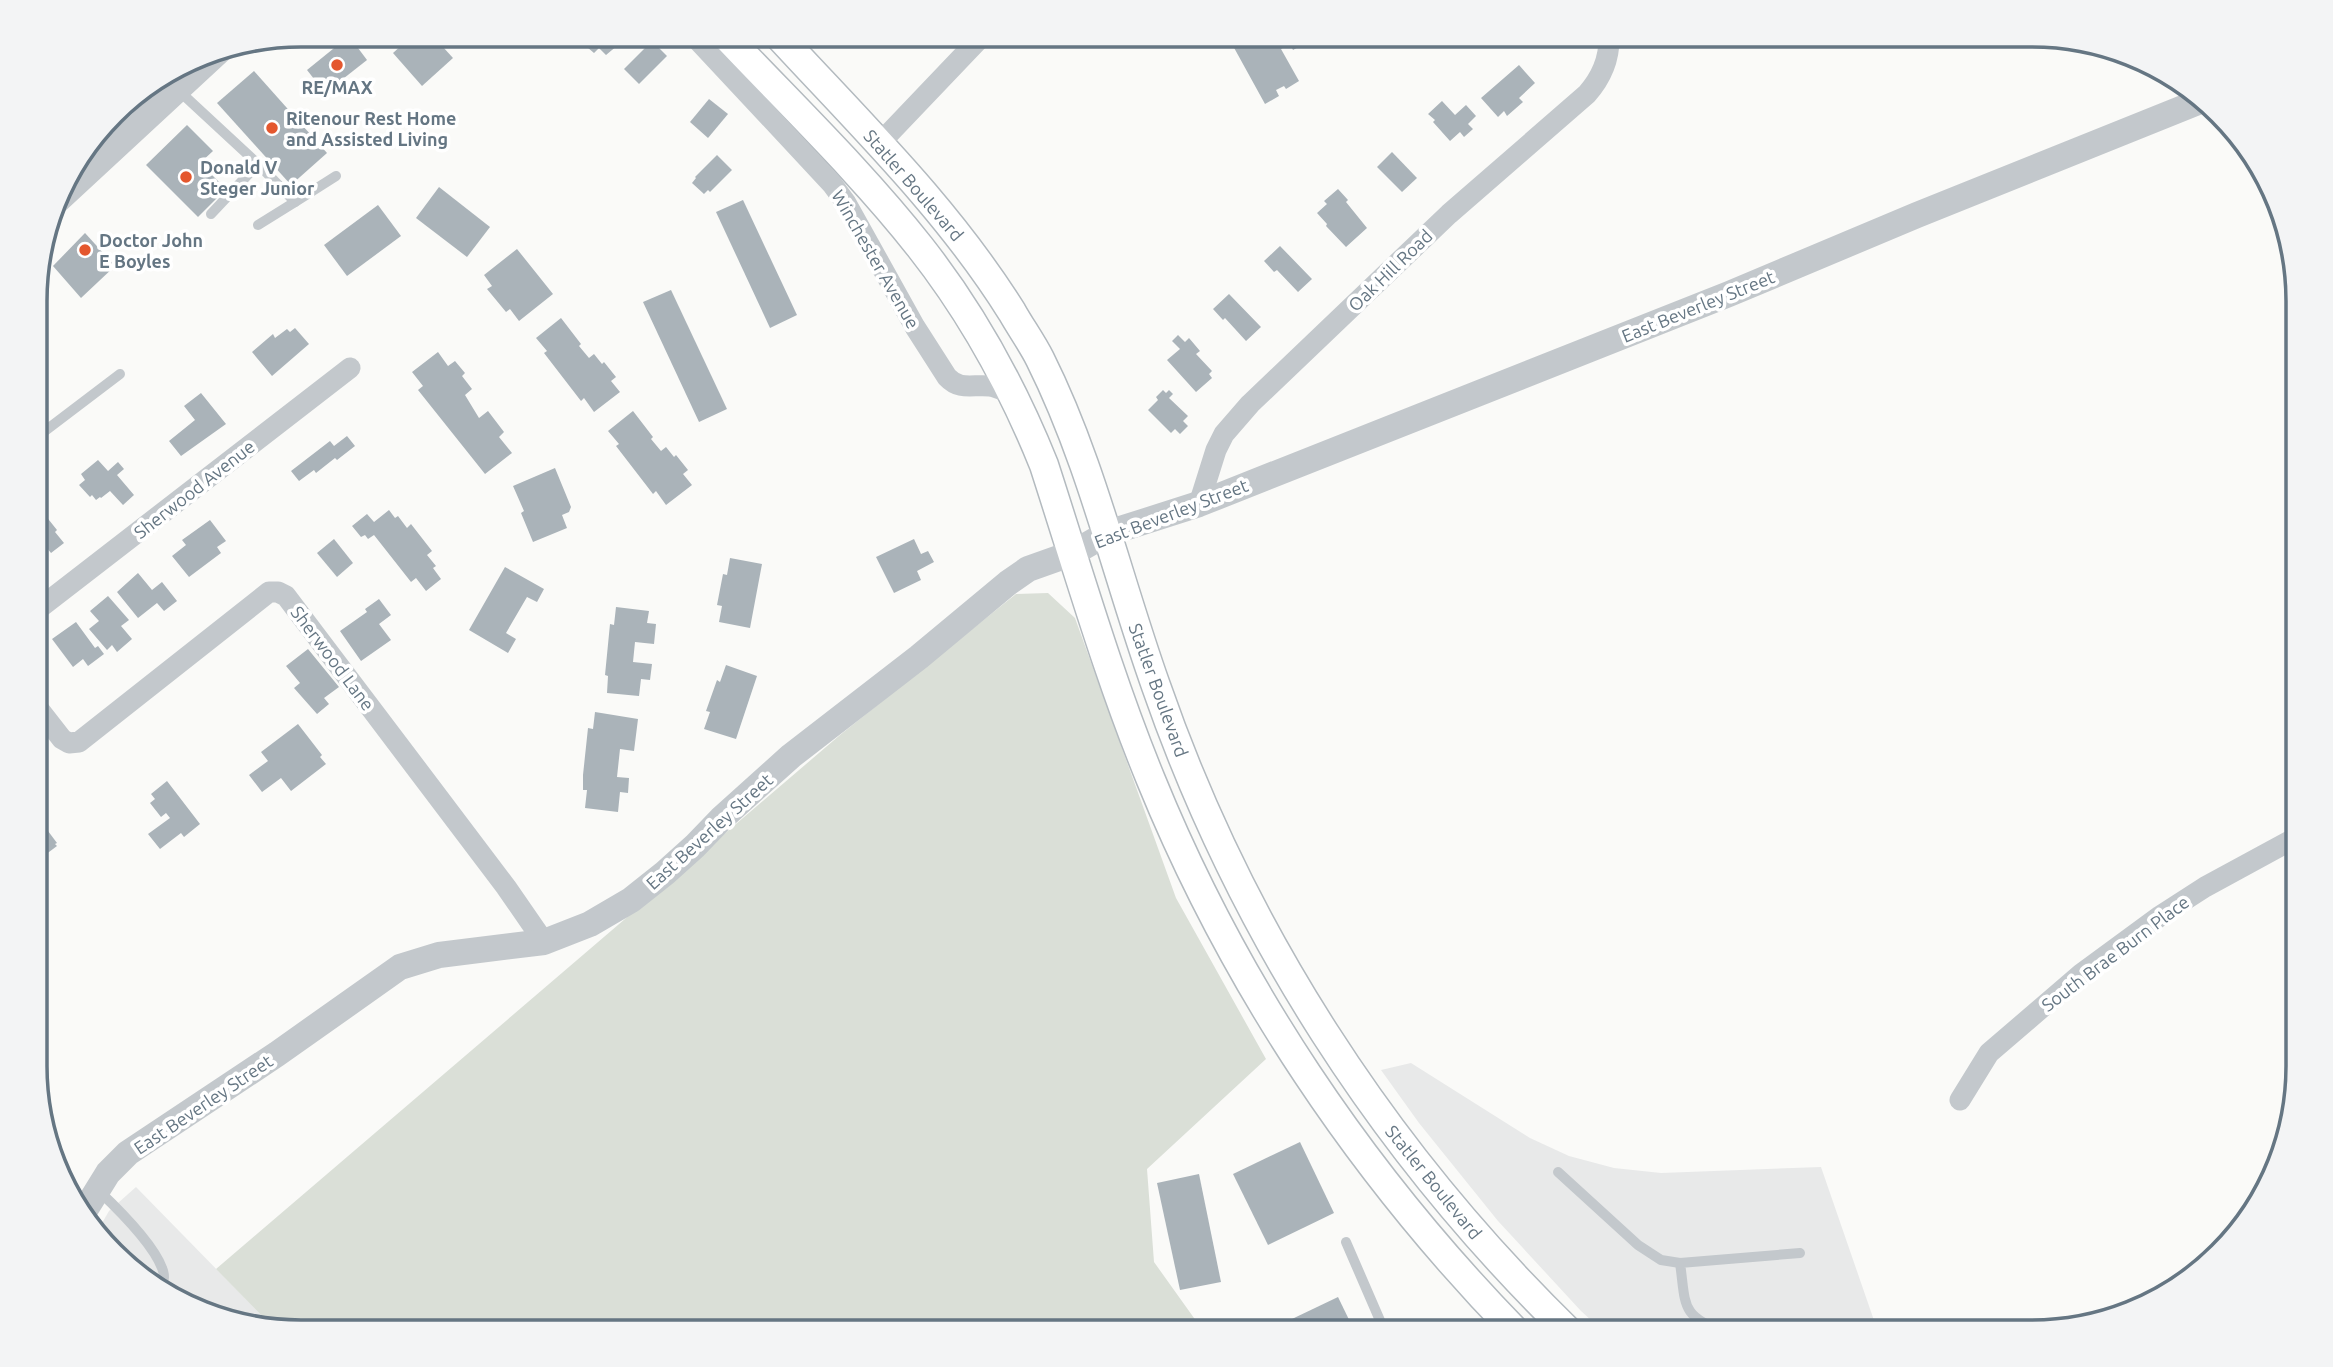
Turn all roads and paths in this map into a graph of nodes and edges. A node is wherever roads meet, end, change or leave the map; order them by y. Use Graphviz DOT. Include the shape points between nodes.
graph roads {
  1 [pos="704,47"];
  2 [pos="736,47"];
  3 [pos="789,47"];
  4 [pos="972,47"];
  5 [pos="1608,47"];
  6 [pos="189,73"];
  7 [pos="166,90"];
  8 [pos="2192,104"];
  9 [pos="880,143"];
  10 [pos="258,164"];
  11 [pos="336,176"];
  12 [pos="78,180"];
  13 [pos="295,202"];
  14 [pos="211,214"];
  15 [pos="258,225"];
  16 [pos="350,368"];
  17 [pos="120,374"];
  18 [pos="1011,393"];
  19 [pos="47,429"];
  20 [pos="1199,504"];
  21 [pos="1108,533"];
  22 [pos="1073,553"];
  23 [pos="47,602"];
  24 [pos="47,719"];
  25 [pos="2286,843"];
  26 [pos="544,942"];
  27 [pos="1960,1100"];
  28 [pos="1558,1172"];
  29 [pos="97,1189"];
  30 [pos="88,1204"];
  31 [pos="1346,1242"];
  32 [pos="1800,1253"];
  33 [pos="1680,1263"];
  34 [pos="163,1279"];
  35 [pos="1380,1320"];
  36 [pos="1505,1320"];
  37 [pos="1557,1320"];
  38 [pos="1698,1320"];
  1 -- 18 [label="street, Winchester Avenue" via="846,203 947,377 967,387"];
  2 -- 18 [label="main road, Statler Boulevard" via="920,247 973,323"];
  3 -- 9 [label="main road, Statler Boulevard"];
  4 -- 9 [label="street"];
  5 -- 20 [label="street, Oak Hill Road" via="1601,75 1587,94 1449,214 1250,404 1224,434"];
  6 -- 7 [label="street"];
  7 -- 10 [label="lane"];
  7 -- 12 [label="street"];
  8 -- 20 [label="street, East Beverley Street"];
  9 -- 21 [label="main road, Statler Boulevard" via="965,243 1038,356"];
  10 -- 13 [label="lane"];
  10 -- 14 [label="lane"];
  11 -- 13 [label="lane"];
  13 -- 15 [label="lane"];
  16 -- 23 [label="street, Sherwood Avenue"];
  17 -- 19 [label="lane"];
  18 -- 22 [label="main road, Statler Boulevard" via="1044,465"];
  20 -- 21 [label="street, East Beverley Street"];
  21 -- 22 [label="street, East Beverley Street"];
  21 -- 37 [label="main road, Statler Boulevard" via="1156,687 1191,780 1275,951 1331,1043 1411,1156 1484,1244"];
  22 -- 26 [label="street, East Beverley Street" via="1028,569 1008,583 791,756 631,900"];
  22 -- 36 [label="main road, Statler Boulevard" via="1133,737 1184,855 1238,960 1350,1136 1419,1225"];
  24 -- 26 [label="street, Sherwood Lane" via="62,738 75,744 269,592 282,593"];
  25 -- 27 [label="street, South Brae Burn Place" via="2205,887 2081,974 1989,1053"];
  26 -- 29 [label="street, East Beverley Street" via="439,955 400,967 128,1153"];
  28 -- 33 [label="lane" via="1638,1245 1661,1260"];
  29 -- 30 [label="street, East Beverley Street"];
  29 -- 34 [label="lane" via="155,1254"];
  31 -- 35 [label="lane"];
  32 -- 33 [label="lane"];
  33 -- 38 [label="lane" via="1686,1307"];
}
